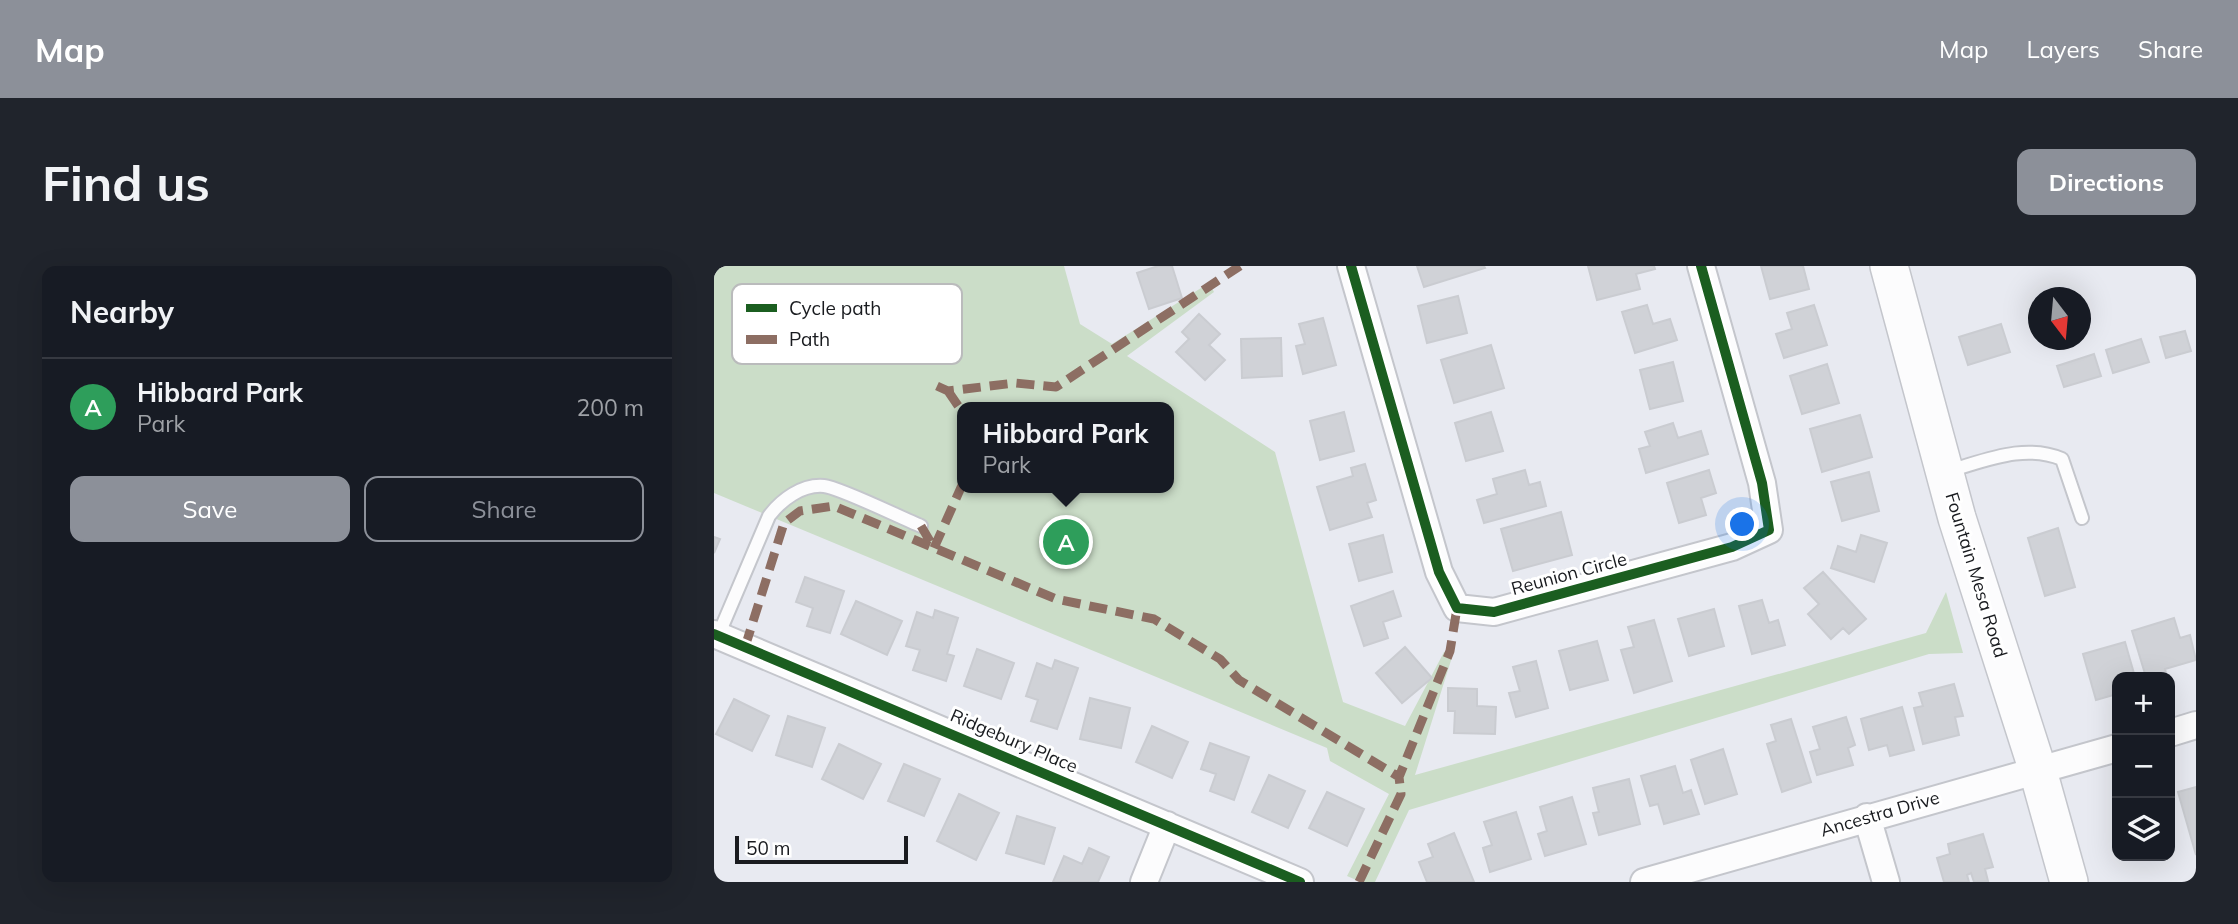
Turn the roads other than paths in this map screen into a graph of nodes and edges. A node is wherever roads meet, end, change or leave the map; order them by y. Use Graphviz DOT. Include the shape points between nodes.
graph roads {
  1 [pos="1352,266"];
  2 [pos="1701,266"];
  3 [pos="1889,266"];
  4 [pos="1944,472"];
  5 [pos="2082,518"];
  6 [pos="921,526"];
  7 [pos="716,635"];
  8 [pos="2196,725"];
  9 [pos="2175,731"];
  10 [pos="2112,749"];
  11 [pos="2038,771"];
  12 [pos="1867,817"];
  13 [pos="1167,825"];
  14 [pos="1144,882"];
  15 [pos="1300,882"];
  16 [pos="1644,882"];
  17 [pos="1886,882"];
  18 [pos="2069,882"];
  1 -- 2 [label="street, Reunion Circle" via="1439,572 1457,608 1494,612 1732,547 1769,530 1762,483"];
  3 -- 4 [label="main road, Fountain Mesa Road"];
  4 -- 5 [label="lane" via="2019,452 2047,453 2062,459"];
  4 -- 11 [label="main road, Fountain Mesa Road"];
  6 -- 7 [label="lane" via="824,486 782,500 769,516"];
  7 -- 13 [label="street, Ridgebury Place"];
  8 -- 9 [label="street"];
  10 -- 11 [label="street, Ancestra Drive"];
  11 -- 12 [label="street, Ancestra Drive"];
  11 -- 18 [label="main road, Fountain Mesa Road"];
  12 -- 16 [label="street, Ancestra Drive"];
  12 -- 17 [label="street"];
  13 -- 14 [label="street"];
  13 -- 15 [label="street, Ridgebury Place"];
}
